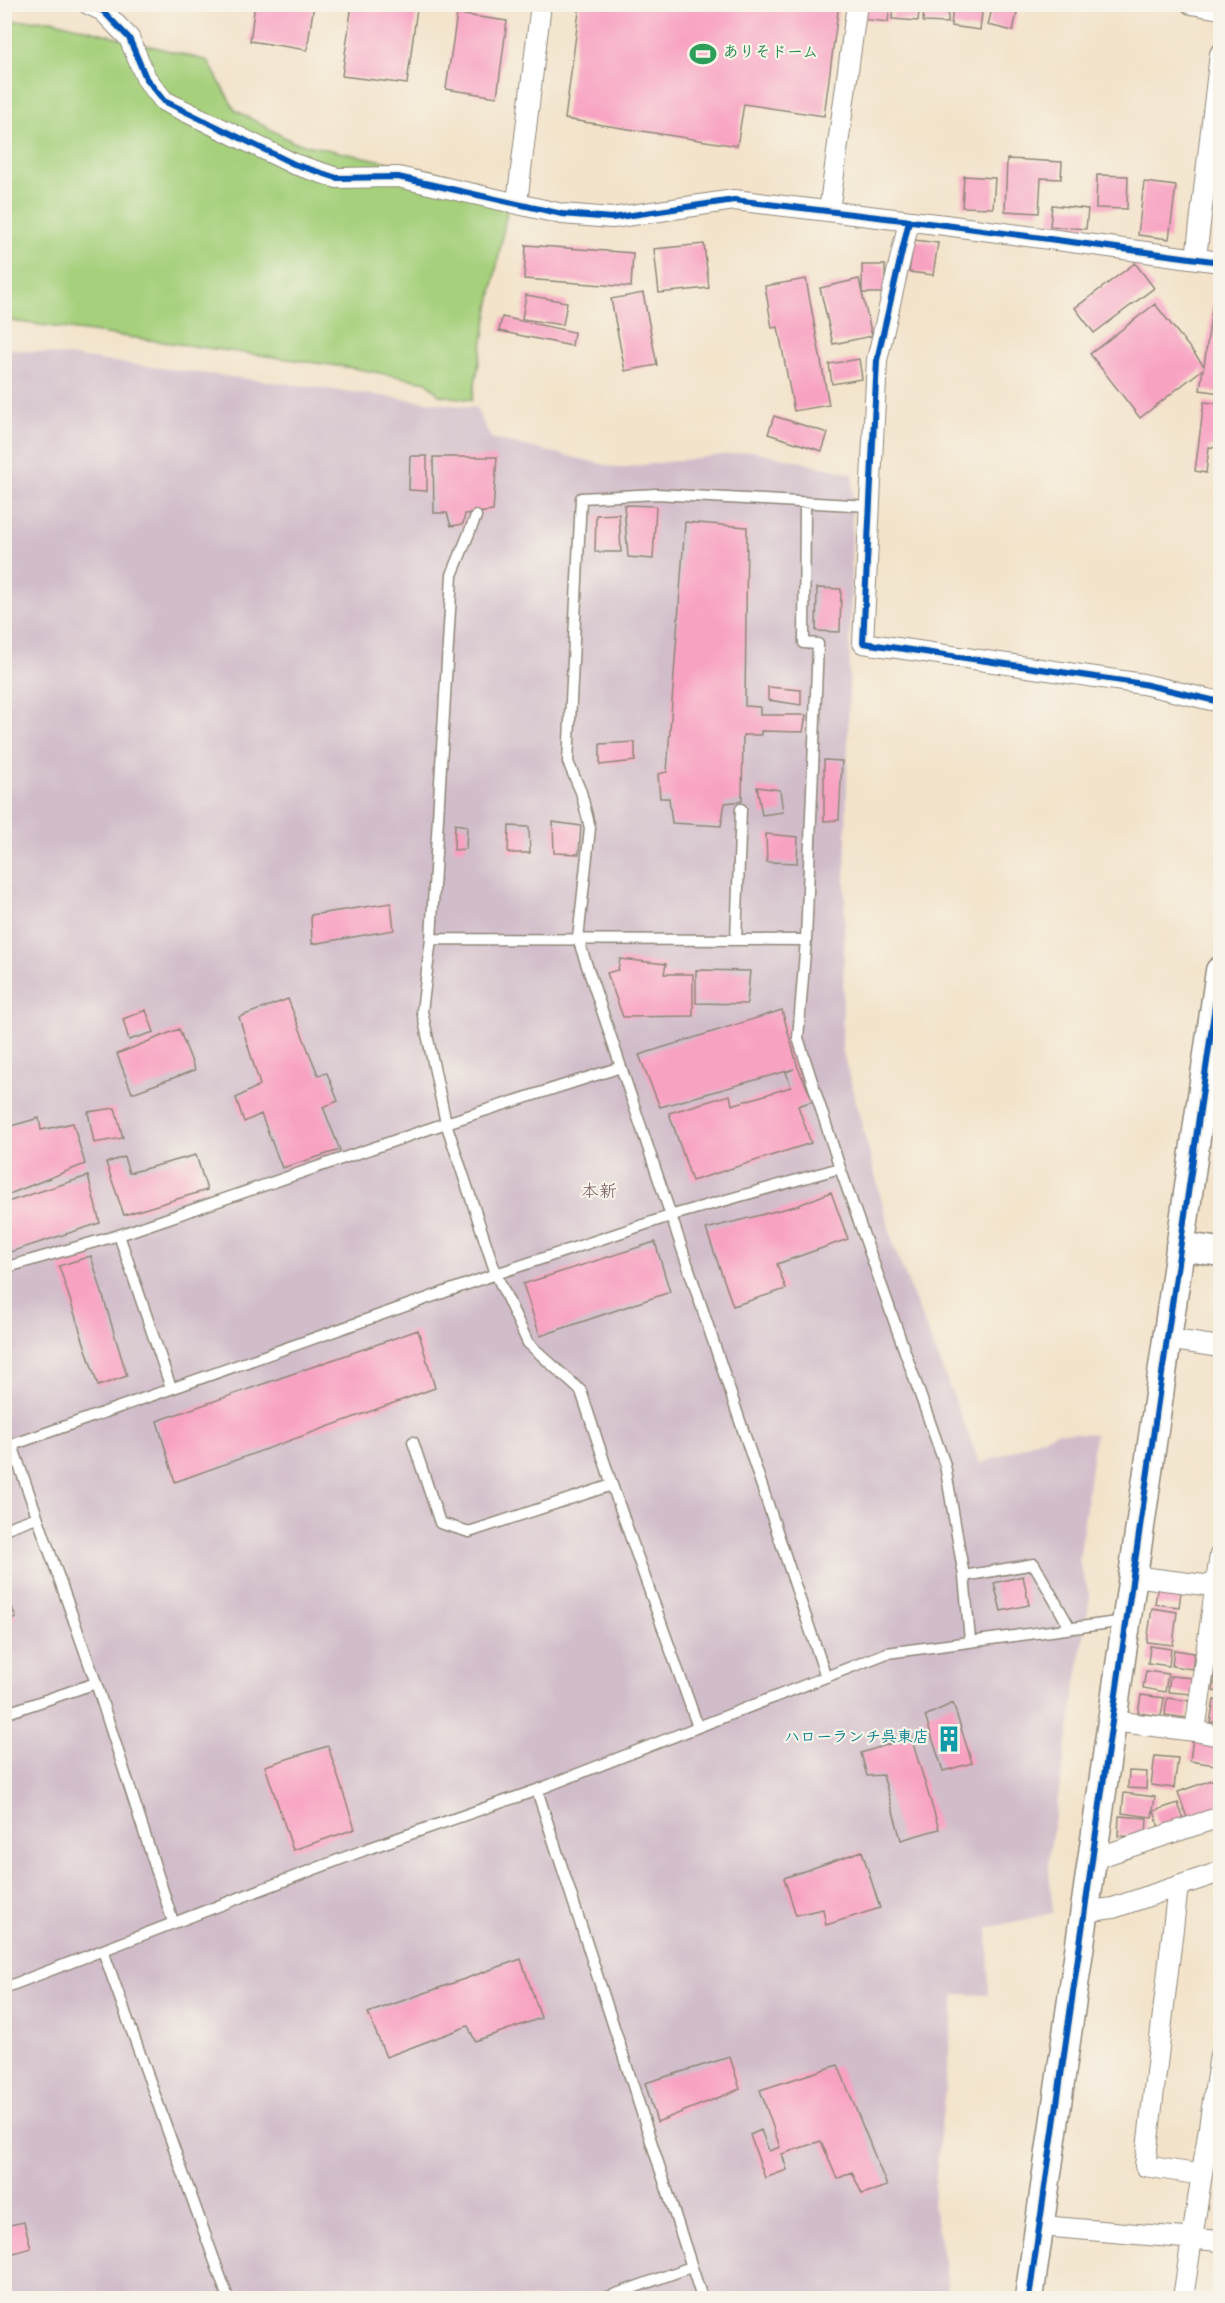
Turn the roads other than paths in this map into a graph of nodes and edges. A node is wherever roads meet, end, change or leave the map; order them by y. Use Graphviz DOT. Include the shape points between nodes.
graph roads {
  1 [pos="88,4"];
  2 [pos="541,4"];
  3 [pos="857,4"];
  4 [pos="1191,4"];
  5 [pos="1221,9"];
  6 [pos="1221,54"];
  7 [pos="517,203"];
  8 [pos="829,211"];
  9 [pos="909,221"];
  10 [pos="1196,258"];
  11 [pos="1221,262"];
  12 [pos="805,503"];
  13 [pos="868,506"];
  14 [pos="476,516"];
  15 [pos="1221,702"];
  16 [pos="741,809"];
  17 [pos="431,939"];
  18 [pos="578,939"];
  19 [pos="736,940"];
  20 [pos="806,940"];
  21 [pos="1221,971"];
  22 [pos="621,1067"];
  23 [pos="446,1123"];
  24 [pos="840,1168"];
  25 [pos="673,1215"];
  26 [pos="119,1235"];
  27 [pos="1180,1246"];
  28 [pos="1221,1252"];
  29 [pos="4,1268"];
  30 [pos="496,1274"];
  31 [pos="1167,1340"];
  32 [pos="1221,1347"];
  33 [pos="171,1388"];
  34 [pos="413,1442"];
  35 [pos="8,1446"];
  36 [pos="612,1485"];
  37 [pos="37,1517"];
  38 [pos="4,1529"];
  39 [pos="1221,1554"];
  40 [pos="964,1576"];
  41 [pos="1133,1576"];
  42 [pos="1218,1587"];
  43 [pos="1125,1621"];
  44 [pos="1070,1628"];
  45 [pos="970,1640"];
  46 [pos="826,1677"];
  47 [pos="96,1683"];
  48 [pos="4,1714"];
  49 [pos="1112,1721"];
  50 [pos="698,1727"];
  51 [pos="1195,1731"];
  52 [pos="1221,1736"];
  53 [pos="537,1790"];
  54 [pos="1221,1817"];
  55 [pos="1093,1859"];
  56 [pos="1221,1872"];
  57 [pos="1178,1886"];
  58 [pos="1084,1912"];
  59 [pos="173,1922"];
  60 [pos="103,1951"];
  61 [pos="4,1988"];
  62 [pos="1220,2057"];
  63 [pos="1202,2175"];
  64 [pos="1041,2226"];
  65 [pos="1192,2238"];
  66 [pos="1221,2241"];
  67 [pos="691,2267"];
  68 [pos="228,2298"];
  69 [pos="605,2298"];
  70 [pos="702,2298"];
  71 [pos="1029,2298"];
  72 [pos="1183,2298"];
  1 -- 7 [label="street" via="103,12 129,38 146,78 164,101 294,164 337,178 398,177"];
  2 -- 7 [label="street"];
  3 -- 8 [label="street"];
  4 -- 5 [label="street"];
  6 -- 10 [label="street"];
  7 -- 8 [label="street" via="562,214 612,218 734,200"];
  8 -- 9 [label="street"];
  9 -- 10 [label="street"];
  9 -- 13 [label="street" via="878,360"];
  10 -- 11 [label="street"];
  12 -- 13 [label="lane"];
  12 -- 18 [label="lane" via="657,494 581,498 568,762 590,828"];
  12 -- 20 [label="lane" via="804,643 818,644"];
  13 -- 15 [label="street" via="863,643 1143,684"];
  14 -- 17 [label="lane" via="452,575"];
  16 -- 19 [label="lane"];
  17 -- 18 [label="lane"];
  17 -- 23 [label="lane" via="422,1011"];
  18 -- 19 [label="lane"];
  18 -- 22 [label="lane"];
  19 -- 20 [label="lane"];
  20 -- 24 [label="lane" via="798,1038"];
  21 -- 27 [label="street"];
  22 -- 23 [label="lane"];
  22 -- 25 [label="lane"];
  23 -- 26 [label="lane"];
  23 -- 30 [label="lane"];
  24 -- 25 [label="lane"];
  24 -- 40 [label="lane" via="945,1465"];
  25 -- 30 [label="lane"];
  25 -- 46 [label="lane"];
  26 -- 29 [label="lane"];
  26 -- 33 [label="lane"];
  27 -- 28 [label="street"];
  27 -- 31 [label="street"];
  30 -- 33 [label="lane"];
  30 -- 36 [label="lane" via="528,1343 581,1391"];
  31 -- 32 [label="street"];
  31 -- 41 [label="street"];
  33 -- 35 [label="lane"];
  34 -- 36 [label="lane" via="441,1523 469,1532"];
  35 -- 37 [label="lane"];
  36 -- 50 [label="lane"];
  37 -- 38 [label="lane"];
  37 -- 47 [label="lane"];
  39 -- 42 [label="street"];
  40 -- 44 [label="lane" via="1034,1564"];
  40 -- 45 [label="lane"];
  41 -- 42 [label="street"];
  41 -- 43 [label="street"];
  42 -- 51 [label="street"];
  43 -- 44 [label="lane"];
  43 -- 49 [label="street"];
  44 -- 45 [label="lane"];
  45 -- 46 [label="lane" via="887,1653"];
  46 -- 50 [label="lane"];
  47 -- 48 [label="lane"];
  47 -- 59 [label="lane"];
  49 -- 51 [label="street"];
  49 -- 55 [label="street"];
  50 -- 53 [label="lane"];
  51 -- 52 [label="street"];
  53 -- 59 [label="lane"];
  53 -- 67 [label="lane"];
  54 -- 55 [label="street"];
  55 -- 58 [label="street"];
  56 -- 57 [label="street"];
  57 -- 58 [label="street" via="1113,1908"];
  57 -- 63 [label="street" via="1145,2166"];
  58 -- 64 [label="street"];
  59 -- 60 [label="lane"];
  60 -- 61 [label="lane"];
  60 -- 68 [label="lane"];
  62 -- 63 [label="street"];
  63 -- 65 [label="street"];
  64 -- 65 [label="street"];
  64 -- 71 [label="street"];
  65 -- 66 [label="street"];
  65 -- 72 [label="street"];
  67 -- 69 [label="lane"];
  67 -- 70 [label="lane"];
}
